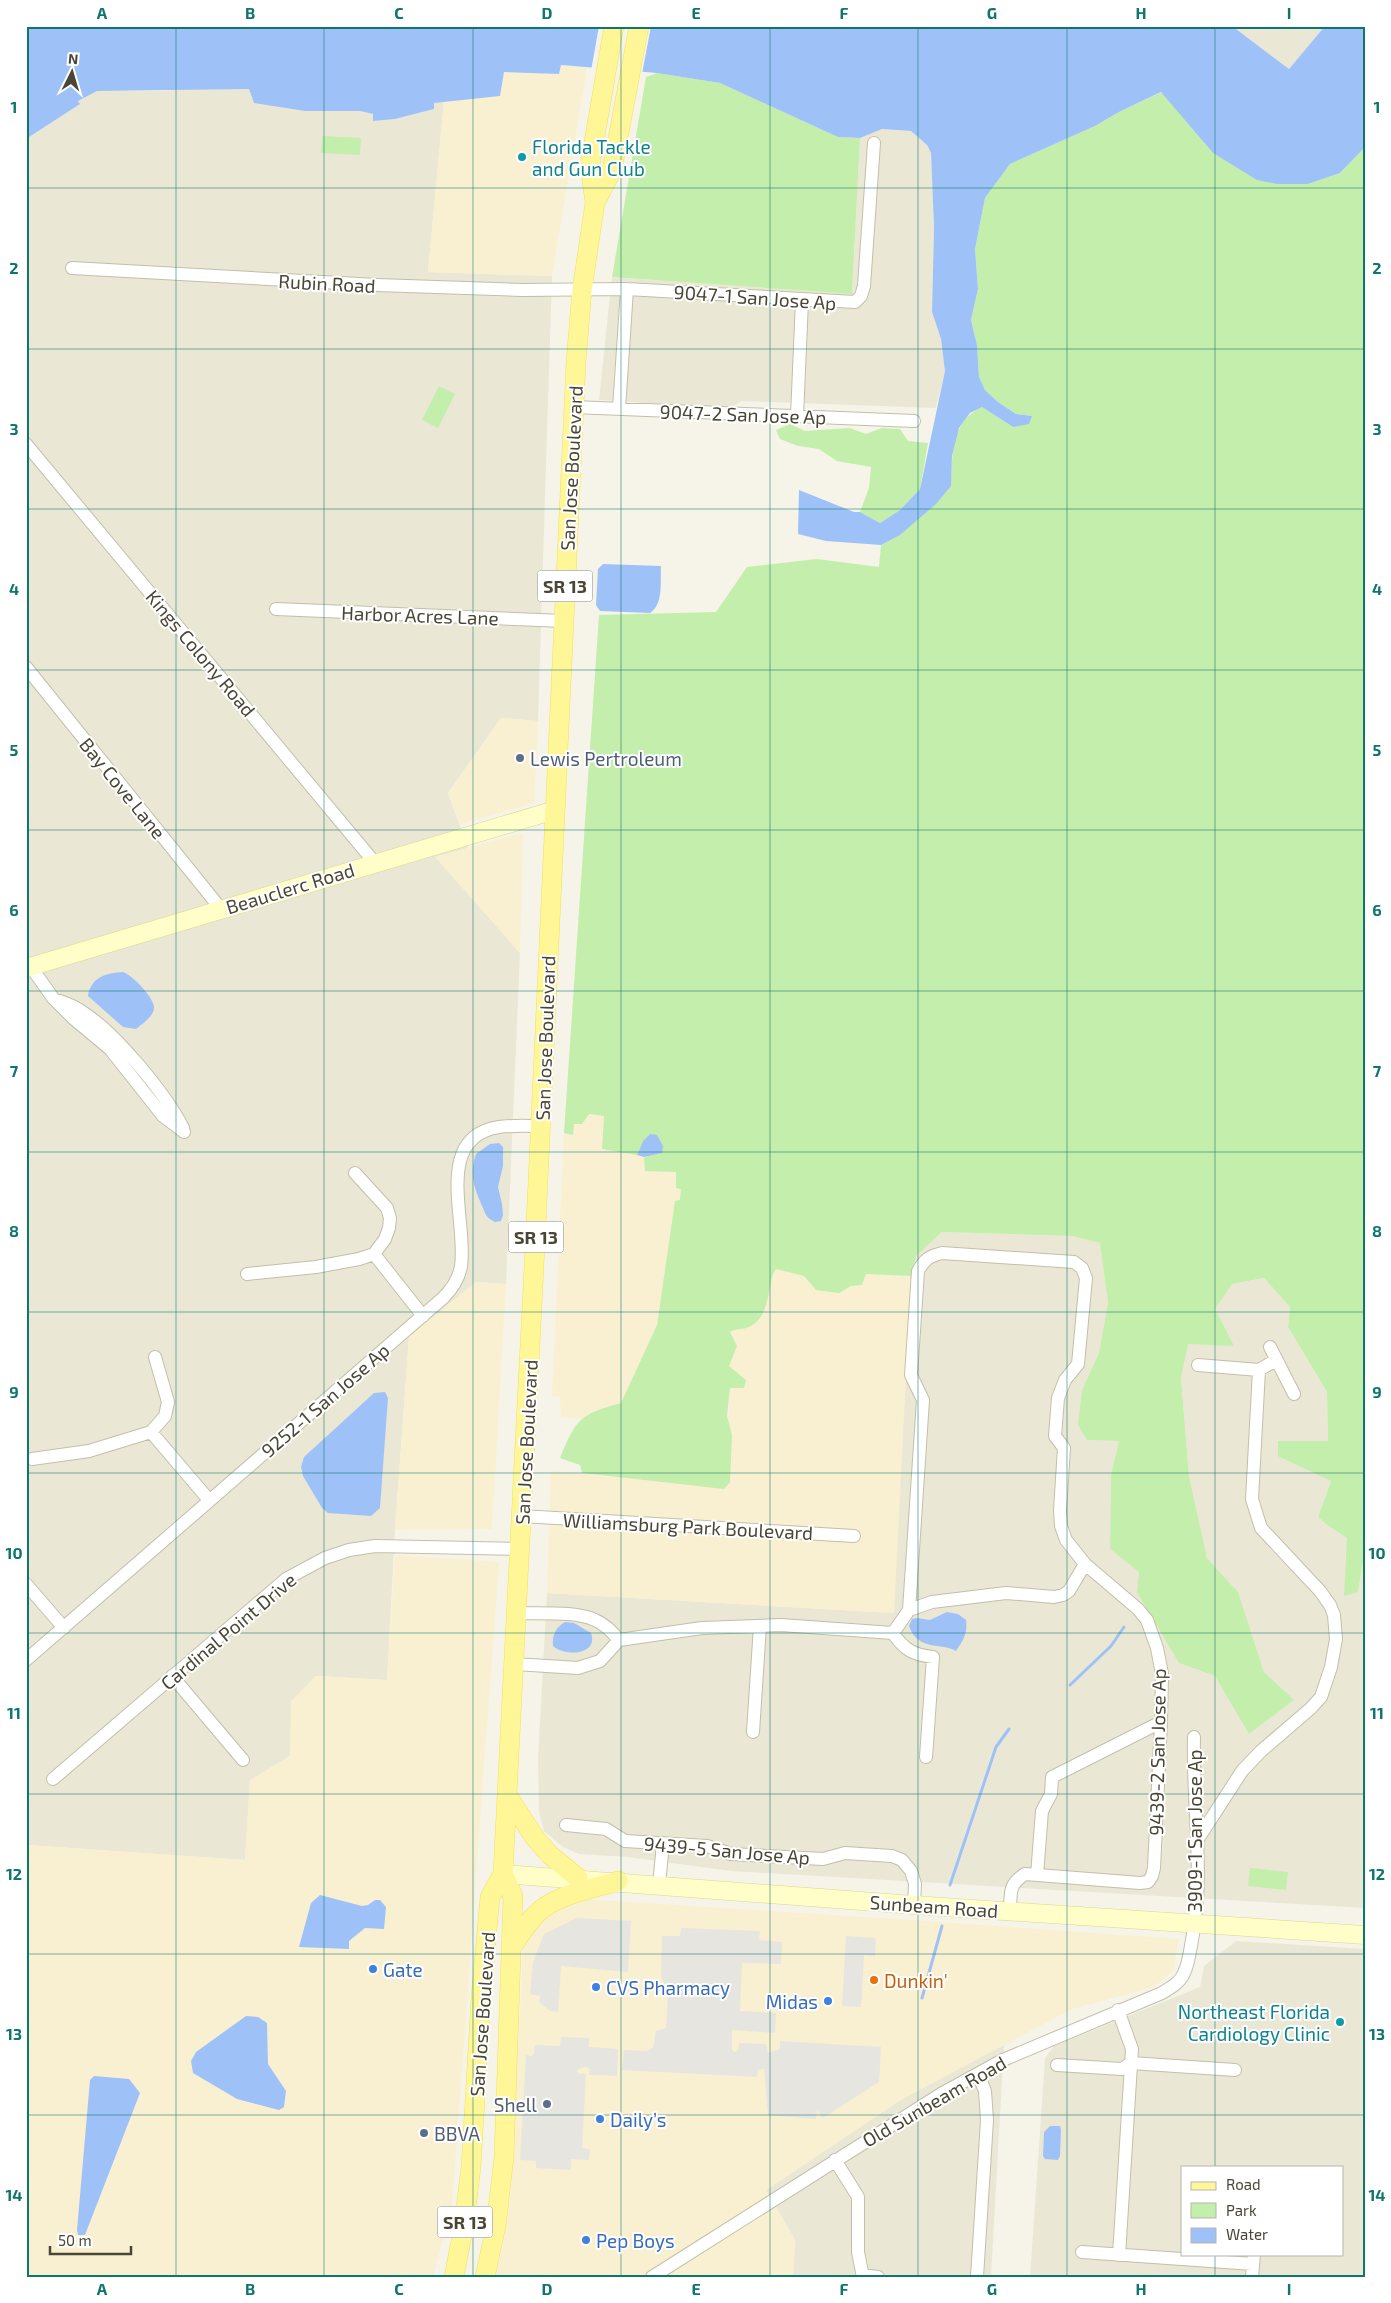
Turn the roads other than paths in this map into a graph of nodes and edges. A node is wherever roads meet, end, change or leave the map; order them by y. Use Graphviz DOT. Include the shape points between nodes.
graph roads {
  1 [pos="614,26"];
  2 [pos="639,26"];
  3 [pos="874,143"];
  4 [pos="595,203"];
  5 [pos="72,268"];
  6 [pos="627,289"];
  7 [pos="582,290"];
  8 [pos="802,301"];
  9 [pos="573,407"];
  10 [pos="620,409"];
  11 [pos="797,416"];
  12 [pos="914,421"];
  13 [pos="26,444"];
  14 [pos="276,609"];
  15 [pos="564,621"];
  16 [pos="26,667"];
  17 [pos="555,810"];
  18 [pos="375,863"];
  19 [pos="221,909"];
  20 [pos="28,968"];
  21 [pos="129,1064"];
  22 [pos="541,1126"];
  23 [pos="355,1173"];
  24 [pos="374,1254"];
  25 [pos="247,1274"];
  26 [pos="423,1316"];
  27 [pos="1270,1347"];
  28 [pos="155,1357"];
  29 [pos="1276,1360"];
  30 [pos="1198,1365"];
  31 [pos="1258,1370"];
  32 [pos="1294,1394"];
  33 [pos="151,1432"];
  34 [pos="32,1460"];
  35 [pos="209,1500"];
  36 [pos="522,1516"];
  37 [pos="854,1536"];
  38 [pos="520,1549"];
  39 [pos="1085,1564"];
  40 [pos="26,1584"];
  41 [pos="909,1610"];
  42 [pos="518,1613"];
  43 [pos="760,1626"];
  44 [pos="64,1628"];
  45 [pos="893,1633"];
  46 [pos="619,1640"];
  47 [pos="26,1660"];
  48 [pos="515,1664"];
  49 [pos="172,1676"];
  50 [pos="1162,1722"];
  51 [pos="753,1732"];
  52 [pos="1194,1737"];
  53 [pos="926,1757"];
  54 [pos="243,1760"];
  55 [pos="53,1779"];
  56 [pos="508,1795"];
  57 [pos="566,1826"];
  58 [pos="1198,1839"];
  59 [pos="663,1844"];
  60 [pos="503,1874"];
  61 [pos="1037,1875"];
  62 [pos="578,1878"];
  63 [pos="618,1881"];
  64 [pos="659,1884"];
  65 [pos="914,1905"];
  66 [pos="1010,1911"];
  67 [pos="1195,1924"];
  68 [pos="1365,1935"];
  69 [pos="511,1948"];
  70 [pos="1118,2010"];
  71 [pos="1131,2063"];
  72 [pos="1057,2065"];
  73 [pos="1235,2070"];
  74 [pos="978,2074"];
  75 [pos="835,2160"];
  76 [pos="1082,2252"];
  77 [pos="1119,2255"];
  78 [pos="1253,2265"];
  79 [pos="863,2276"];
  80 [pos="454,2277"];
  81 [pos="485,2277"];
  82 [pos="652,2277"];
  83 [pos="878,2277"];
  84 [pos="977,2277"];
  1 -- 4 [label="main road, San Jose Boulevard / SR 13" via="590,165"];
  2 -- 4 [label="main road, San Jose Boulevard / SR 13" via="612,170"];
  3 -- 8 [label="street, 9047-1 San Jose Ap" via="861,296 855,302 847,303"];
  4 -- 7 [label="main road, San Jose Boulevard / SR 13"];
  5 -- 7 [label="street, Rubin Road" via="377,285"];
  6 -- 7 [label="street, 9047-1 San Jose Ap"];
  6 -- 8 [label="street, 9047-1 San Jose Ap"];
  6 -- 10 [label="street"];
  7 -- 9 [label="main road, San Jose Boulevard / SR 13"];
  8 -- 11 [label="street"];
  9 -- 10 [label="street, 9047-2 San Jose Ap"];
  9 -- 15 [label="main road, San Jose Boulevard / SR 13"];
  10 -- 11 [label="street, 9047-2 San Jose Ap"];
  11 -- 12 [label="street, 9047-2 San Jose Ap"];
  13 -- 18 [label="street, Kings Colony Road"];
  14 -- 15 [label="street, Harbor Acres Lane"];
  15 -- 17 [label="main road, San Jose Boulevard / SR 13"];
  16 -- 19 [label="street, Bay Cove Lane"];
  17 -- 18 [label="street, Beauclerc Road"];
  17 -- 22 [label="main road, San Jose Boulevard / SR 13"];
  18 -- 19 [label="street, Beauclerc Road"];
  19 -- 20 [label="street, Beauclerc Road"];
  20 -- 21 [label="street" via="74,1019"];
  21 -- 21 [label="street" via="163,1116 184,1132 173,1109"];
  22 -- 26 [label="street, 9252-1 San Jose Ap" via="500,1126 479,1134 467,1145 458,1167 462,1265 453,1287"];
  22 -- 36 [label="main road, San Jose Boulevard / SR 13"];
  23 -- 24 [label="street" via="387,1208 390,1218 385,1239"];
  24 -- 25 [label="street" via="359,1260 316,1267"];
  24 -- 26 [label="street"];
  26 -- 35 [label="street, 9252-1 San Jose Ap"];
  27 -- 29 [label="street"];
  28 -- 33 [label="street" via="168,1402 165,1416"];
  29 -- 31 [label="street"];
  29 -- 32 [label="street"];
  30 -- 31 [label="street"];
  31 -- 58 [label="street" via="1252,1499 1261,1528 1330,1605 1336,1639 1321,1697 1242,1771"];
  33 -- 34 [label="street" via="89,1451"];
  33 -- 35 [label="street"];
  35 -- 44 [label="street, 9252-1 San Jose Ap"];
  36 -- 37 [label="street, Williamsburg Park Boulevard"];
  36 -- 38 [label="main road, San Jose Boulevard / SR 13"];
  38 -- 42 [label="main road, San Jose Boulevard / SR 13"];
  38 -- 49 [label="street, Cardinal Point Drive" via="375,1546 325,1558 286,1579"];
  39 -- 41 [label="street" via="1069,1591 1062,1595 1006,1593 932,1602"];
  39 -- 41 [label="street, 9439-2 San Jose Ap" via="1066,1540 1061,1526 1064,1448 1055,1436 1058,1398 1065,1380 1078,1364 1086,1278 1082,1268 1065,1260 931,1255 918,1271 911,1375 924,1400"];
  39 -- 50 [label="street, 9439-2 San Jose Ap" via="1147,1620 1162,1674"];
  40 -- 44 [label="street"];
  41 -- 45 [label="street"];
  42 -- 46 [label="street" via="595,1619"];
  42 -- 48 [label="main road, San Jose Boulevard / SR 13"];
  43 -- 45 [label="street"];
  43 -- 46 [label="street" via="702,1628"];
  43 -- 51 [label="street"];
  44 -- 47 [label="street, 9252-1 San Jose Ap"];
  45 -- 53 [label="street" via="901,1646 911,1653 933,1657"];
  46 -- 48 [label="street" via="591,1666"];
  48 -- 56 [label="main road, San Jose Boulevard / SR 13"];
  49 -- 54 [label="street"];
  49 -- 55 [label="street, Cardinal Point Drive"];
  50 -- 61 [label="street" via="1052,1777 1051,1794 1042,1812"];
  50 -- 61 [label="street, 9439-2 San Jose Ap" via="1152,1876 1148,1882"];
  52 -- 58 [label="street, 3909-1 San Jose Ap"];
  56 -- 60 [label="main road, San Jose Boulevard / SR 13"];
  56 -- 62 [label="main road" via="535,1838"];
  57 -- 59 [label="street, 9439-5 San Jose Ap" via="606,1829 625,1841"];
  58 -- 67 [label="street, 3909-1 San Jose Ap"];
  59 -- 64 [label="street"];
  59 -- 65 [label="street, 9439-5 San Jose Ap" via="706,1846 731,1854 824,1859 845,1853 892,1856 902,1860 911,1871 915,1884"];
  60 -- 62 [label="street, Sunbeam Road"];
  60 -- 69 [label="main road, San Jose Boulevard / SR 13" via="513,1896"];
  60 -- 80 [label="main road, San Jose Boulevard / SR 13" via="490,1897 471,2167"];
  61 -- 66 [label="street, 9439-2 San Jose Ap" via="1025,1874 1015,1881 1011,1888"];
  62 -- 63 [label="street, Sunbeam Road"];
  63 -- 64 [label="street, Sunbeam Road"];
  63 -- 69 [label="main road" via="560,1899 543,1909"];
  64 -- 65 [label="street, Sunbeam Road"];
  65 -- 66 [label="street, Sunbeam Road"];
  66 -- 67 [label="street, Sunbeam Road"];
  67 -- 68 [label="street, Sunbeam Road"];
  67 -- 70 [label="street, Old Sunbeam Road" via="1181,1979 1162,1993"];
  69 -- 81 [label="main road, San Jose Boulevard / SR 13" via="504,2157 496,2226"];
  70 -- 71 [label="street" via="1132,2049"];
  70 -- 74 [label="street, Old Sunbeam Road"];
  71 -- 72 [label="street" via="1122,2069"];
  71 -- 73 [label="street"];
  71 -- 77 [label="street"];
  74 -- 75 [label="street, Old Sunbeam Road"];
  74 -- 84 [label="street" via="985,2091 986,2120"];
  75 -- 79 [label="street" via="860,2204 858,2252"];
  75 -- 82 [label="street, Old Sunbeam Road"];
  76 -- 77 [label="street"];
  77 -- 78 [label="street"];
  79 -- 83 [label="street"];
}
